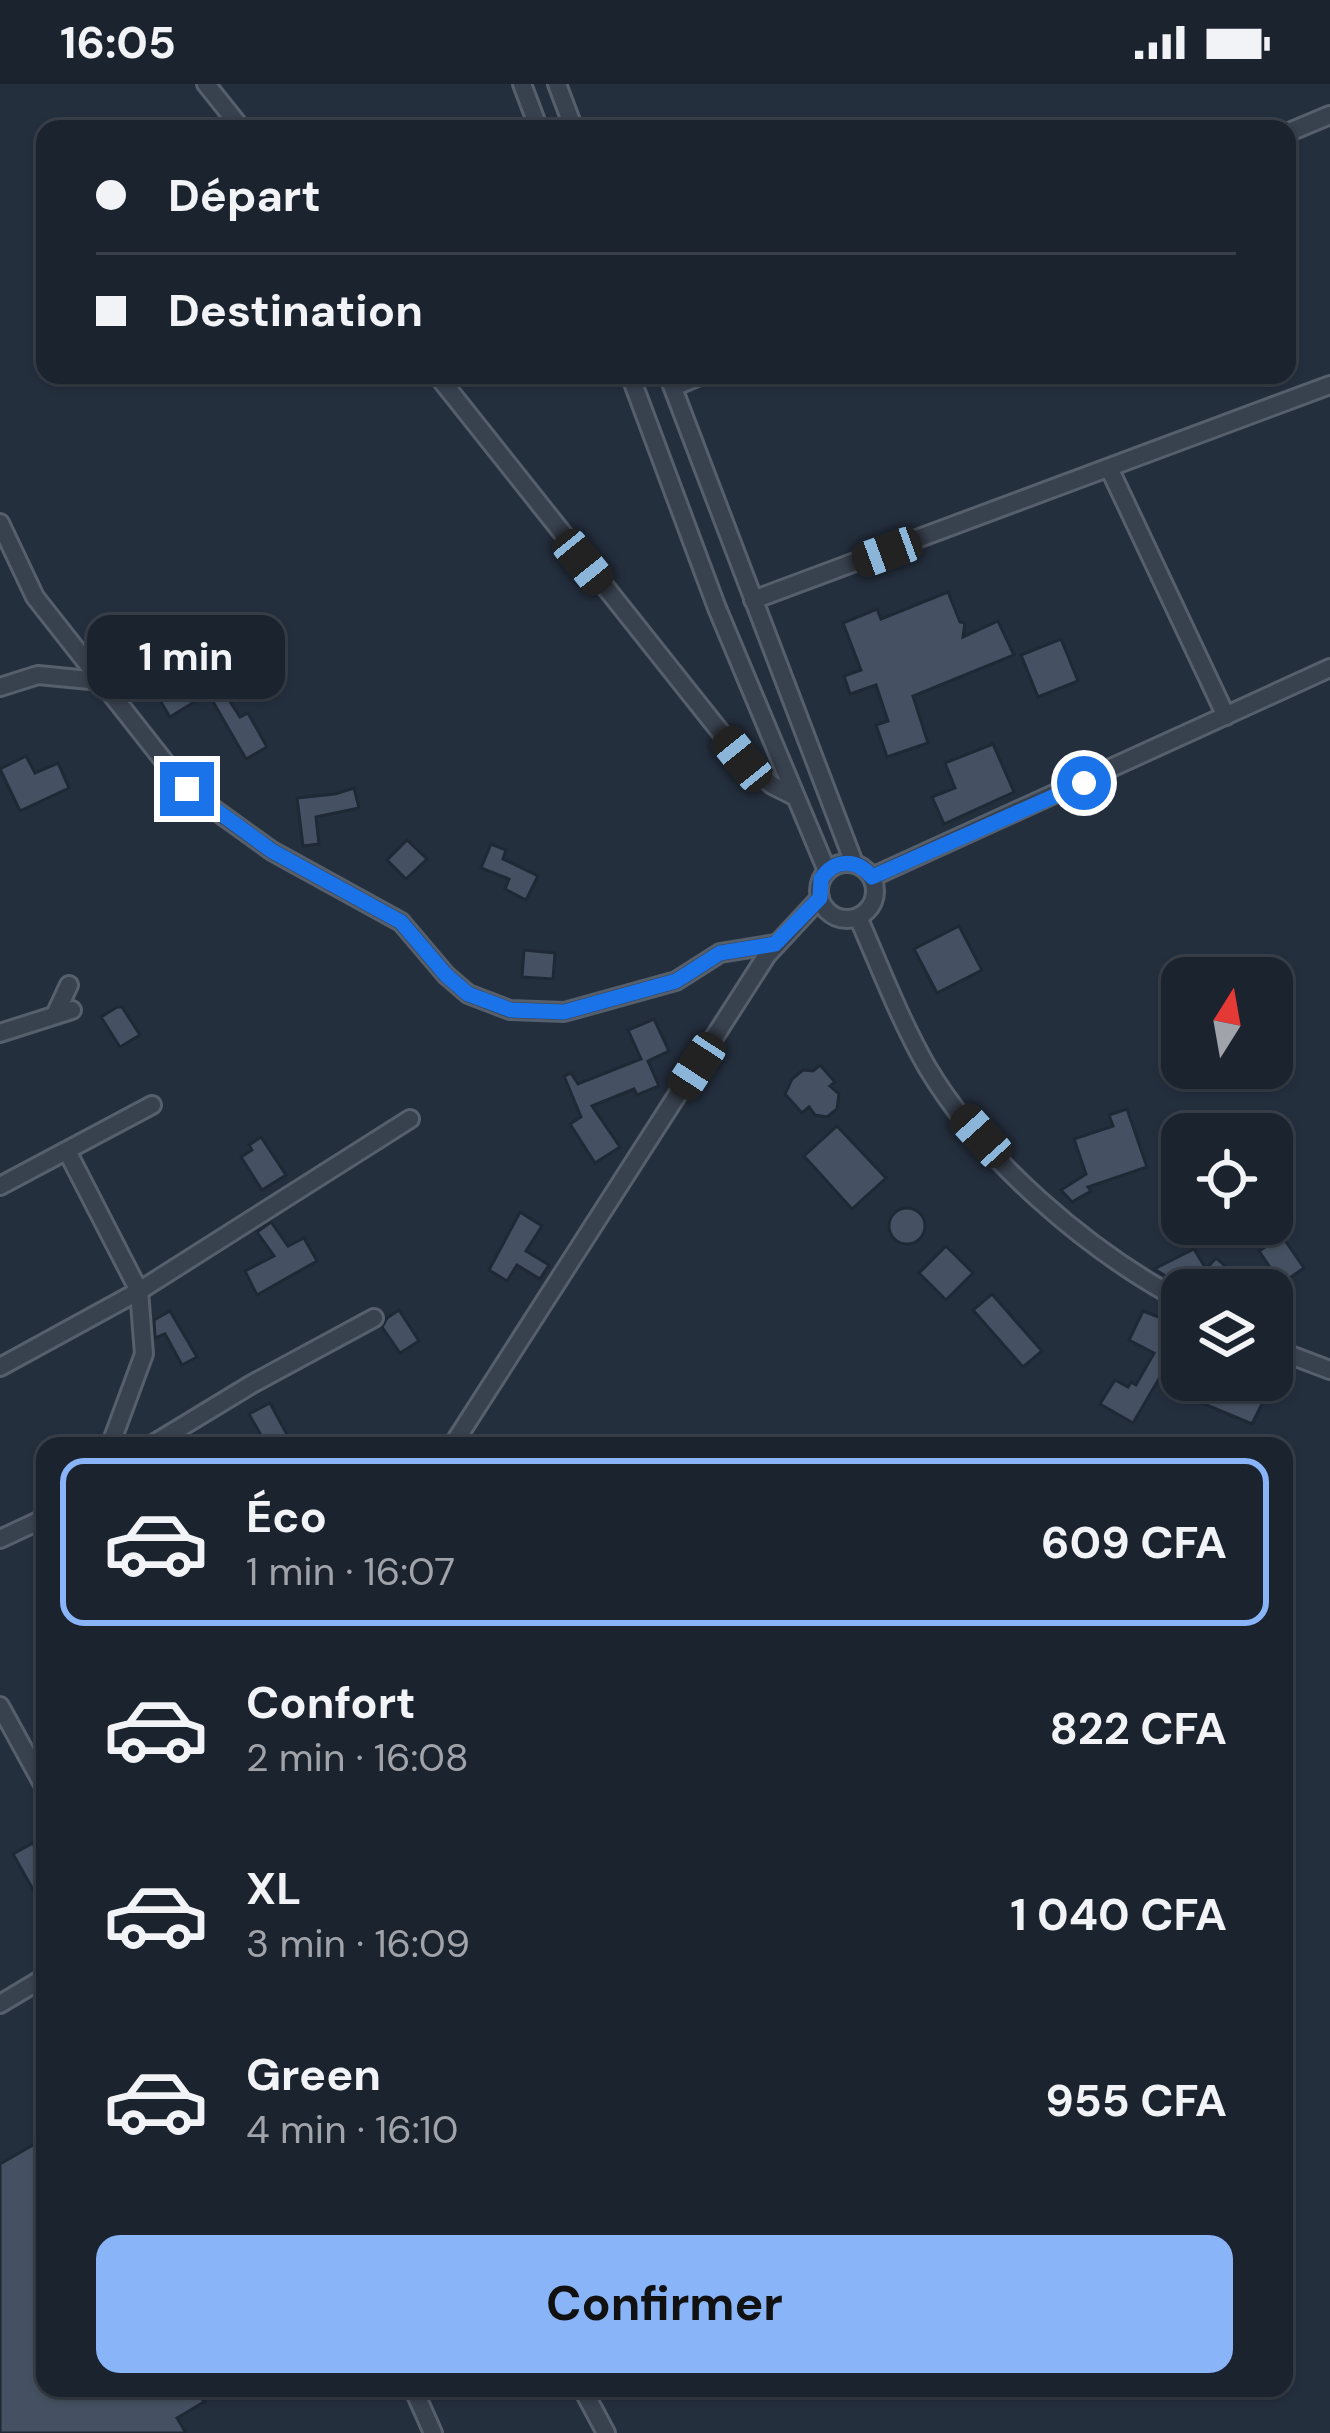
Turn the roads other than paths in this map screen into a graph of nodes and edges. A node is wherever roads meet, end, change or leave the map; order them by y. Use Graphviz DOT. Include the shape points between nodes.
graph roads {
  1 [pos="206,84"];
  2 [pos="522,84"];
  3 [pos="557,84"];
  4 [pos="1330,115"];
  5 [pos="235,120"];
  6 [pos="536,120"];
  7 [pos="571,120"];
  8 [pos="1296,129"];
  9 [pos="444,384"];
  10 [pos="633,384"];
  11 [pos="671,384"];
  12 [pos="1330,385"];
  13 [pos="1110,470"];
  14 [pos="0,523"];
  15 [pos="753,600"];
  16 [pos="1330,668"];
  17 [pos="100,681"];
  18 [pos="0,688"];
  19 [pos="1226,716"];
  20 [pos="794,796"];
  21 [pos="854,863"];
  22 [pos="826,871"];
  23 [pos="872,877"];
  24 [pos="820,898"];
  25 [pos="858,917"];
  26 [pos="775,944"];
  27 [pos="69,985"];
  28 [pos="0,1033"];
  29 [pos="152,1105"];
  30 [pos="410,1118"];
  31 [pos="68,1151"];
  32 [pos="0,1186"];
  33 [pos="1161,1290"];
  34 [pos="139,1291"];
  35 [pos="374,1318"];
  36 [pos="1293,1356"];
  37 [pos="0,1366"];
  38 [pos="1330,1370"];
  39 [pos="113,1437"];
  40 [pos="165,1437"];
  41 [pos="458,1437"];
  42 [pos="36,1522"];
  43 [pos="0,1539"];
  44 [pos="0,1706"];
  45 [pos="36,1772"];
  46 [pos="36,1982"];
  47 [pos="0,2004"];
  48 [pos="417,2397"];
  49 [pos="587,2397"];
  50 [pos="433,2433"];
  51 [pos="606,2433"];
  1 -- 5 [label="street"];
  2 -- 6 [label="street"];
  3 -- 7 [label="street"];
  4 -- 8 [label="street"];
  9 -- 20 [label="street" via="742,759"];
  10 -- 20 [label="street"];
  11 -- 15 [label="street"];
  12 -- 13 [label="street"];
  13 -- 15 [label="street"];
  13 -- 19 [label="street"];
  14 -- 17 [label="street" via="35,597"];
  15 -- 21 [label="street"];
  16 -- 19 [label="street"];
  17 -- 18 [label="street" via="38,675"];
  17 -- 26 [label="street" via="200,801 401,922 446,975 489,1004 564,1012 676,981 720,953"];
  19 -- 23 [label="street"];
  20 -- 22 [label="street"];
  21 -- 22 [label="street"];
  21 -- 23 [label="street"];
  22 -- 24 [label="street"];
  23 -- 25 [label="street" via="874,900"];
  24 -- 25 [label="street" via="839,918"];
  24 -- 26 [label="street"];
  25 -- 33 [label="street" via="911,1036 961,1114 1086,1241"];
  26 -- 41 [label="street"];
  27 -- 28 [label="street" via="63,1013"];
  29 -- 31 [label="street"];
  30 -- 34 [label="street"];
  31 -- 32 [label="street"];
  31 -- 34 [label="street"];
  34 -- 37 [label="street"];
  34 -- 39 [label="street" via="144,1354"];
  35 -- 40 [label="street"];
  36 -- 38 [label="street"];
  42 -- 43 [label="street"];
  44 -- 45 [label="street"];
  46 -- 47 [label="street"];
  48 -- 50 [label="street"];
  49 -- 51 [label="street"];
}
